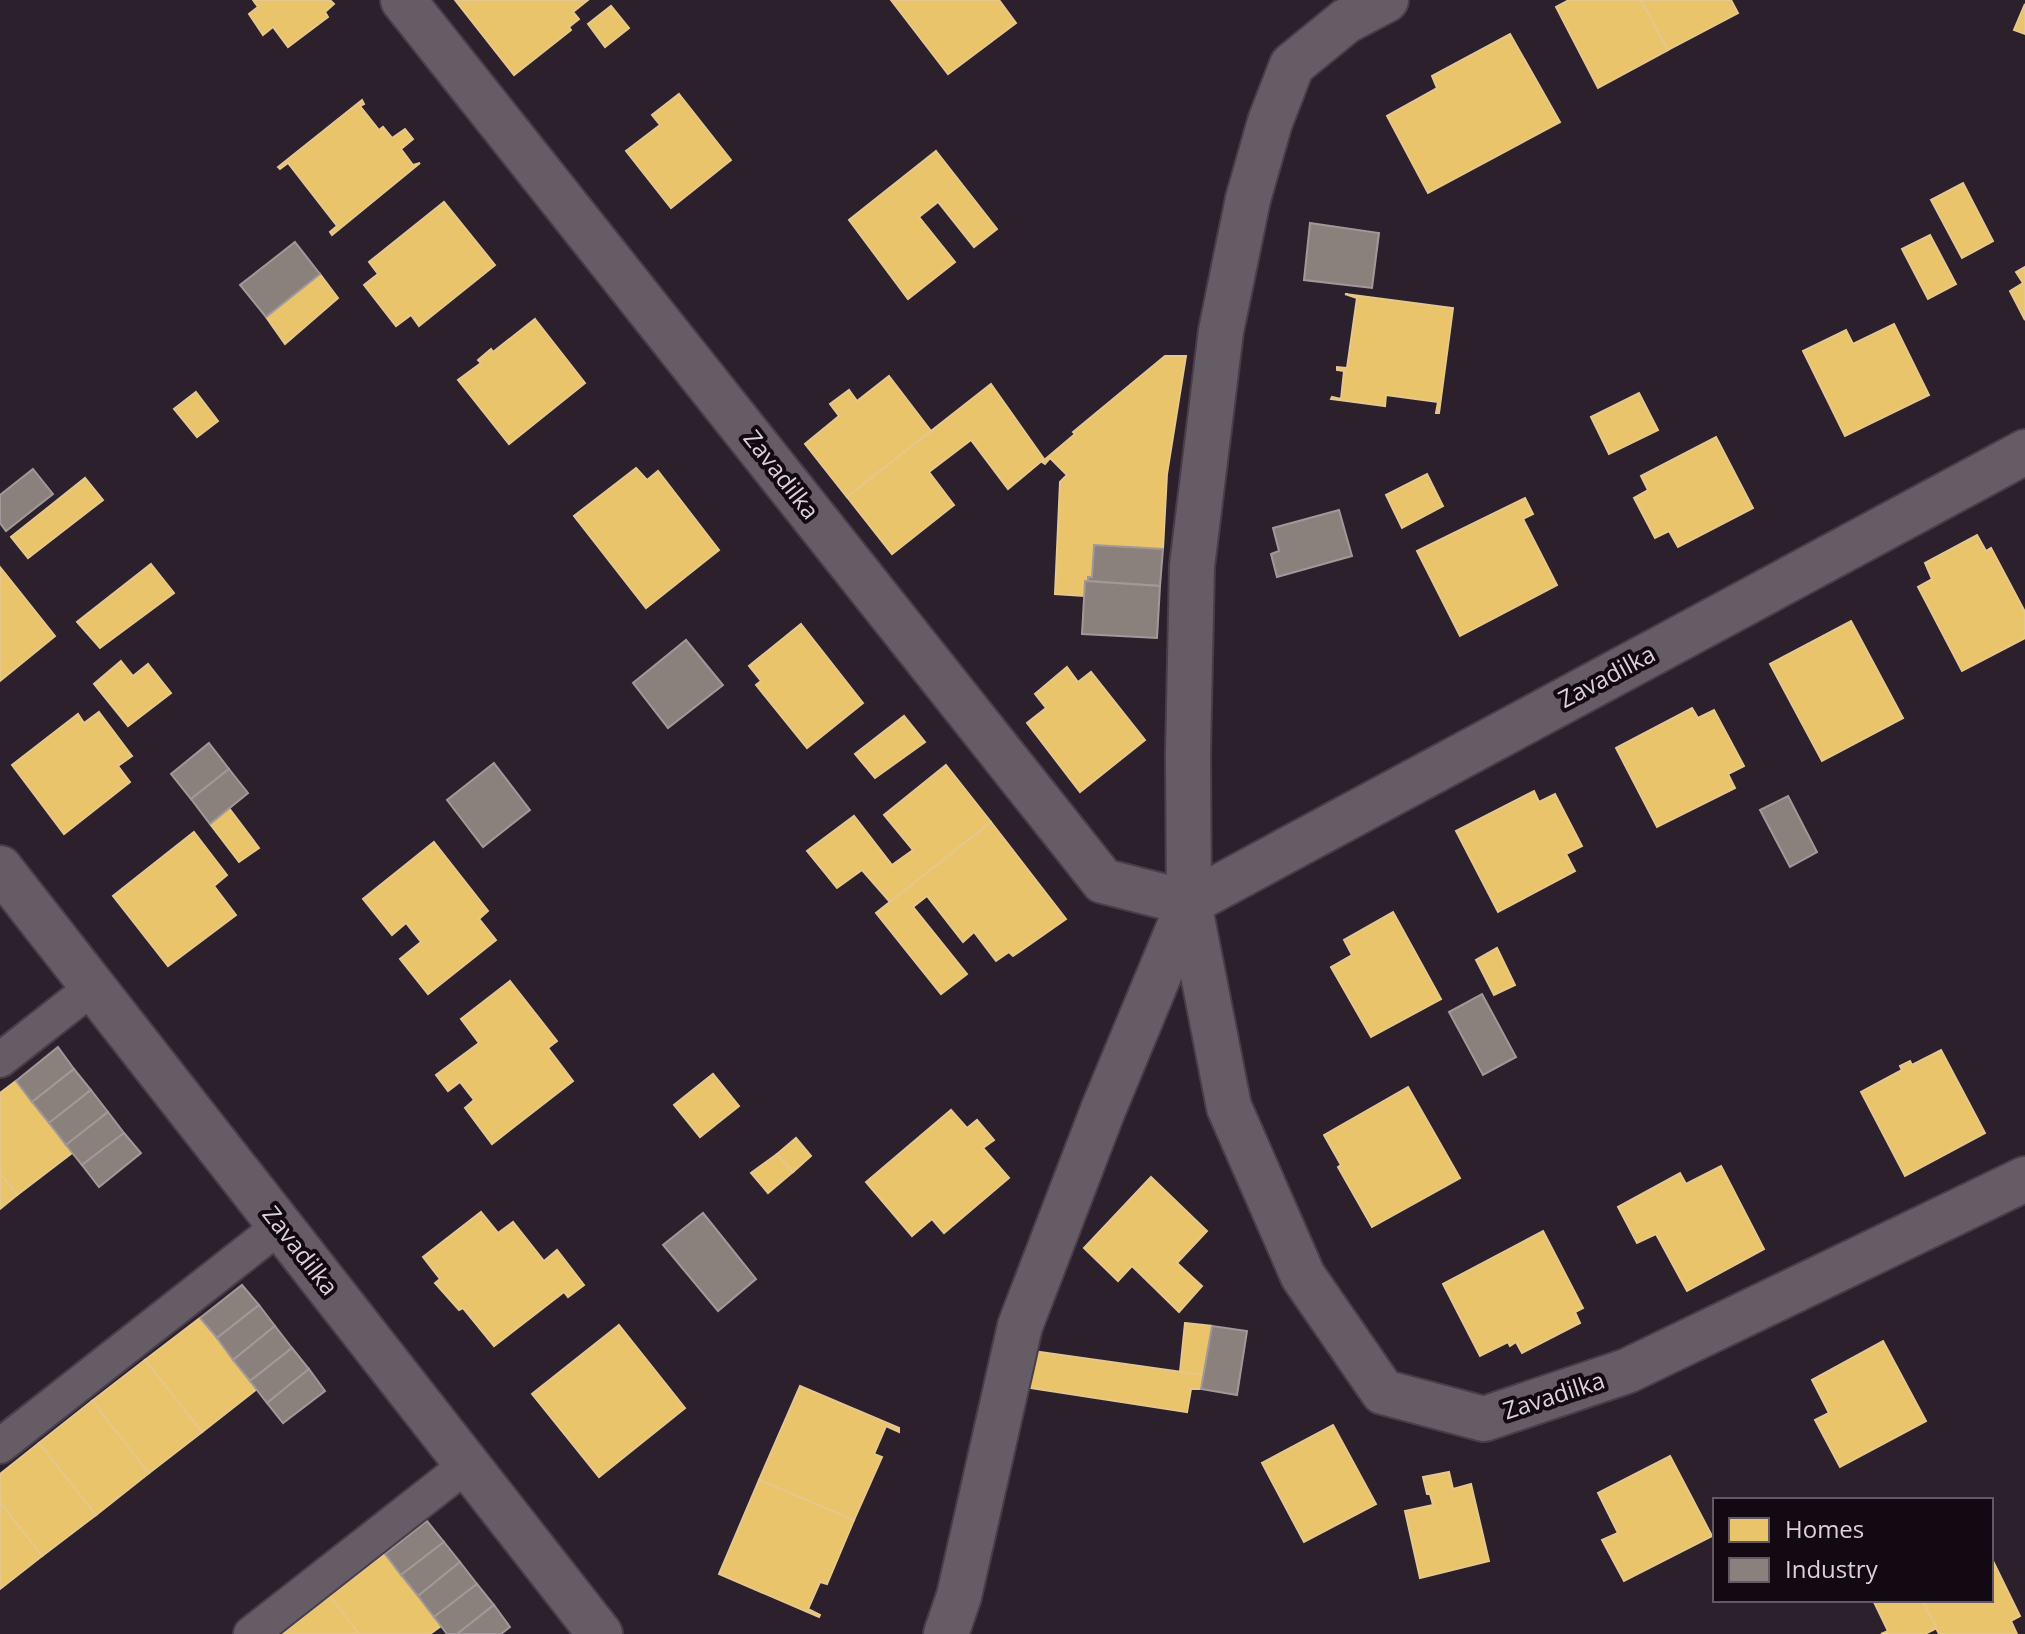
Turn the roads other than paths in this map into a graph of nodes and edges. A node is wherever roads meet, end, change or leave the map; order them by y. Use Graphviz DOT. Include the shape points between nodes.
graph roads {
  1 [pos="403,0"];
  2 [pos="1386,0"];
  3 [pos="2025,452"];
  4 [pos="0,868"];
  5 [pos="1189,903"];
  6 [pos="93,987"];
  7 [pos="0,1060"];
  8 [pos="2025,1179"];
  9 [pos="280,1226"];
  10 [pos="0,1446"];
  11 [pos="468,1464"];
  12 [pos="251,1634"];
  13 [pos="600,1634"];
  14 [pos="946,1634"];
  1 -- 5 [label="street, Zavadilka" via="1103,881"];
  2 -- 5 [label="street, Zavadilka" via="1346,21 1292,65 1248,199 1221,331 1192,566"];
  3 -- 5 [label="street, Zavadilka"];
  4 -- 6 [label="street, Zavadilka"];
  5 -- 8 [label="street, Zavadilka" via="1229,1107 1303,1276 1383,1392 1484,1419 1613,1376"];
  5 -- 14 [label="street, Zavadilka" via="1020,1326"];
  6 -- 7 [label="lane"];
  6 -- 9 [label="street, Zavadilka"];
  9 -- 10 [label="lane"];
  9 -- 11 [label="street, Zavadilka"];
  11 -- 12 [label="lane"];
  11 -- 13 [label="street, Zavadilka"];
}
